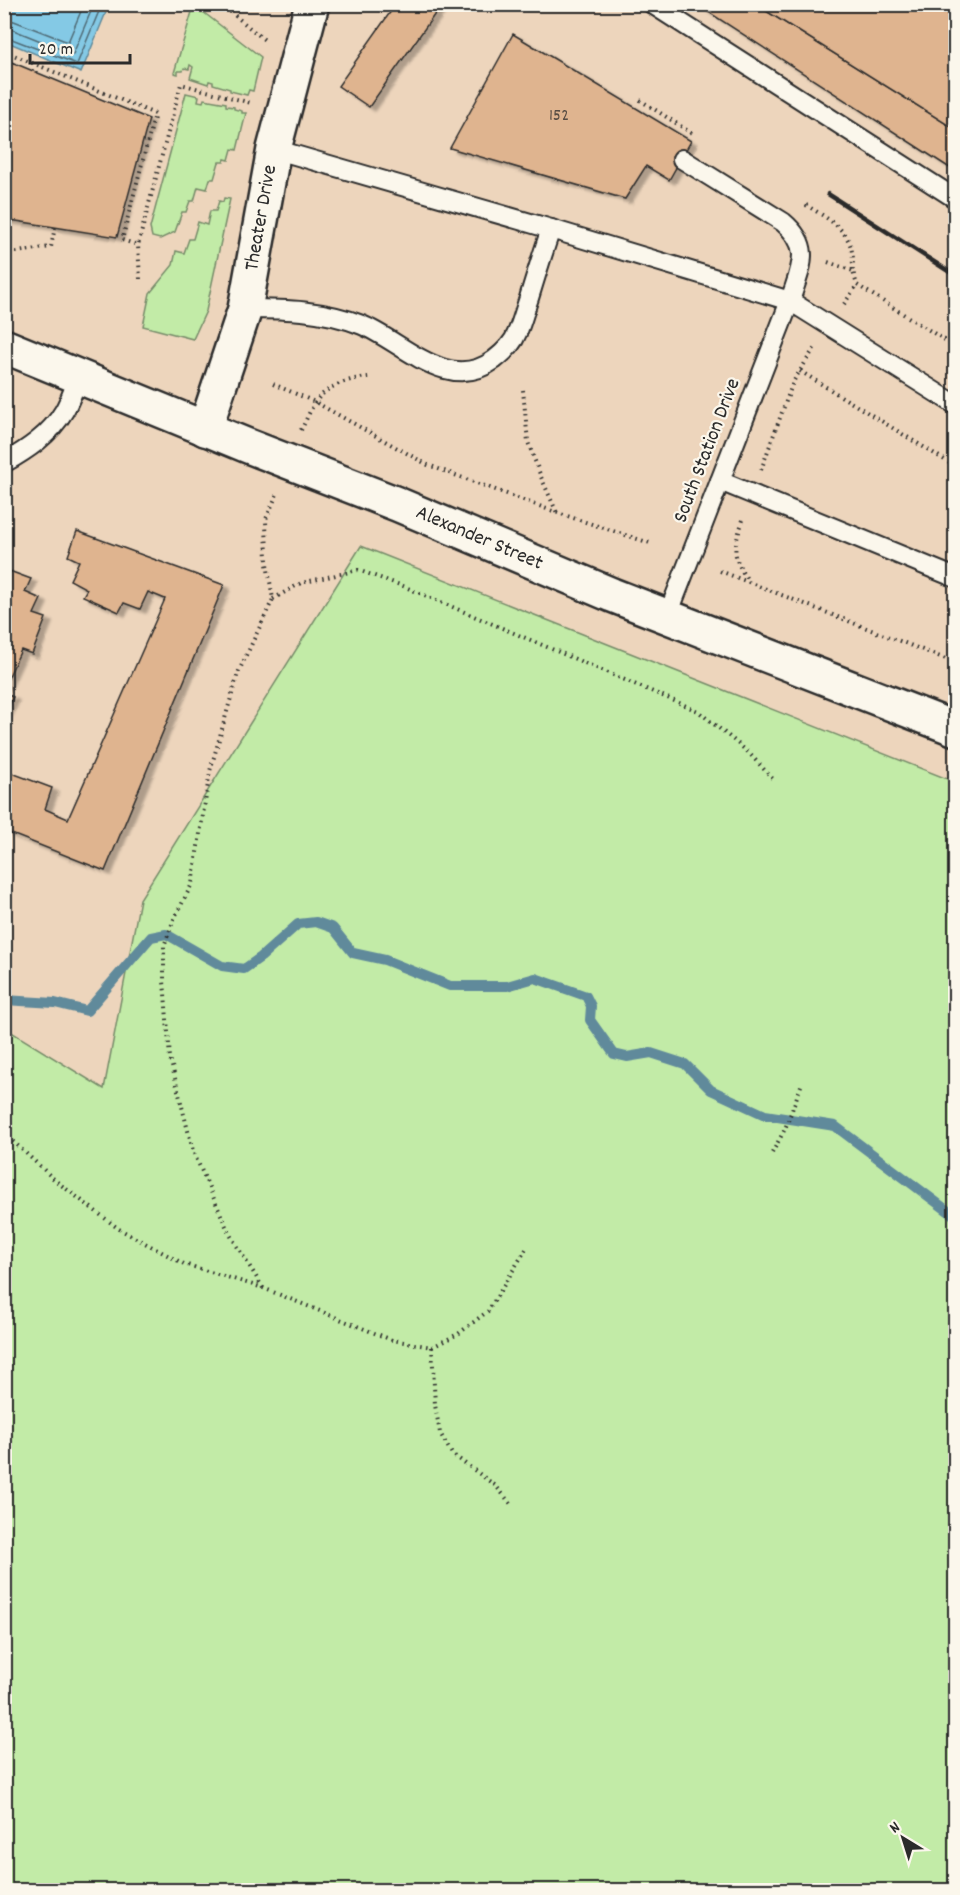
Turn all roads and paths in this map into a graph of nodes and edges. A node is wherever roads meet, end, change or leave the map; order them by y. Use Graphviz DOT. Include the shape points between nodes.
graph roads {
  1 [pos="221,4"];
  2 [pos="312,4"];
  3 [pos="652,4"];
  4 [pos="269,44"];
  5 [pos="4,51"];
  6 [pos="253,103"];
  7 [pos="274,149"];
  8 [pos="682,159"];
  9 [pos="956,199"];
  10 [pos="55,227"];
  11 [pos="551,229"];
  12 [pos="138,244"];
  13 [pos="4,254"];
  14 [pos="820,260"];
  15 [pos="853,272"];
  16 [pos="140,279"];
  17 [pos="857,285"];
  18 [pos="790,301"];
  19 [pos="245,309"];
  20 [pos="839,312"];
  21 [pos="4,346"];
  22 [pos="815,347"];
  23 [pos="800,371"];
  24 [pos="79,377"];
  25 [pos="369,377"];
  26 [pos="273,384"];
  27 [pos="523,390"];
  28 [pos="315,402"];
  29 [pos="956,405"];
  30 [pos="205,429"];
  31 [pos="300,431"];
  32 [pos="4,463"];
  33 [pos="956,467"];
  34 [pos="758,479"];
  35 [pos="720,480"];
  36 [pos="279,488"];
  37 [pos="558,513"];
  38 [pos="743,520"];
  39 [pos="650,543"];
  40 [pos="720,572"];
  41 [pos="956,578"];
  42 [pos="750,583"];
  43 [pos="273,598"];
  44 [pos="667,617"];
  45 [pos="956,663"];
  46 [pos="956,729"];
  47 [pos="773,779"];
  48 [pos="802,1083"];
  49 [pos="4,1133"];
  50 [pos="772,1153"];
  51 [pos="528,1246"];
  52 [pos="263,1288"];
  53 [pos="432,1347"];
  54 [pos="511,1504"];
  1 -- 4 [label="path"];
  2 -- 7 [label="main road, Theater Drive"];
  3 -- 9 [label="lane"];
  5 -- 12 [label="path" via="155,114 122,240"];
  6 -- 12 [label="path" via="181,84"];
  7 -- 11 [label="lane"];
  7 -- 19 [label="main road, Theater Drive"];
  8 -- 18 [label="lane, South Station Drive" via="793,230 801,243 803,258"];
  10 -- 13 [label="path" via="51,247"];
  11 -- 18 [label="lane"];
  11 -- 19 [label="lane" via="517,334 503,354 470,371 449,371 433,365 362,326 324,314"];
  12 -- 16 [label="path"];
  14 -- 15 [label="path"];
  17 -- 20 [label="path"];
  18 -- 29 [label="lane"];
  18 -- 35 [label="lane, South Station Drive"];
  19 -- 30 [label="main road, Theater Drive"];
  21 -- 24 [label="main road, Alexander Street"];
  22 -- 23 [label="path"];
  23 -- 33 [label="path"];
  23 -- 34 [label="path"];
  24 -- 30 [label="main road, Alexander Street"];
  24 -- 32 [label="lane" via="64,412 48,432"];
  25 -- 28 [label="path" via="334,387"];
  26 -- 28 [label="path"];
  27 -- 37 [label="path" via="528,442"];
  28 -- 31 [label="path"];
  28 -- 37 [label="path" via="428,465"];
  30 -- 44 [label="main road, Alexander Street"];
  35 -- 41 [label="lane"];
  35 -- 44 [label="lane, South Station Drive"];
  36 -- 43 [label="path" via="266,519"];
  37 -- 39 [label="path"];
  38 -- 42 [label="path" via="735,558"];
  40 -- 42 [label="path"];
  42 -- 45 [label="path"];
  43 -- 47 [label="path" via="301,583 358,570 403,586 698,711 748,752"];
  43 -- 52 [label="path" via="238,673 210,771 192,884 164,946 170,1058 193,1151 230,1233"];
  44 -- 46 [label="main road, Alexander Street"];
  48 -- 50 [label="path"];
  49 -- 52 [label="path" via="56,1181 119,1229 184,1263"];
  51 -- 53 [label="path" via="488,1311 458,1334"];
  52 -- 53 [label="path" via="392,1340"];
  53 -- 54 [label="path" via="440,1433 452,1454 496,1486"];
}
